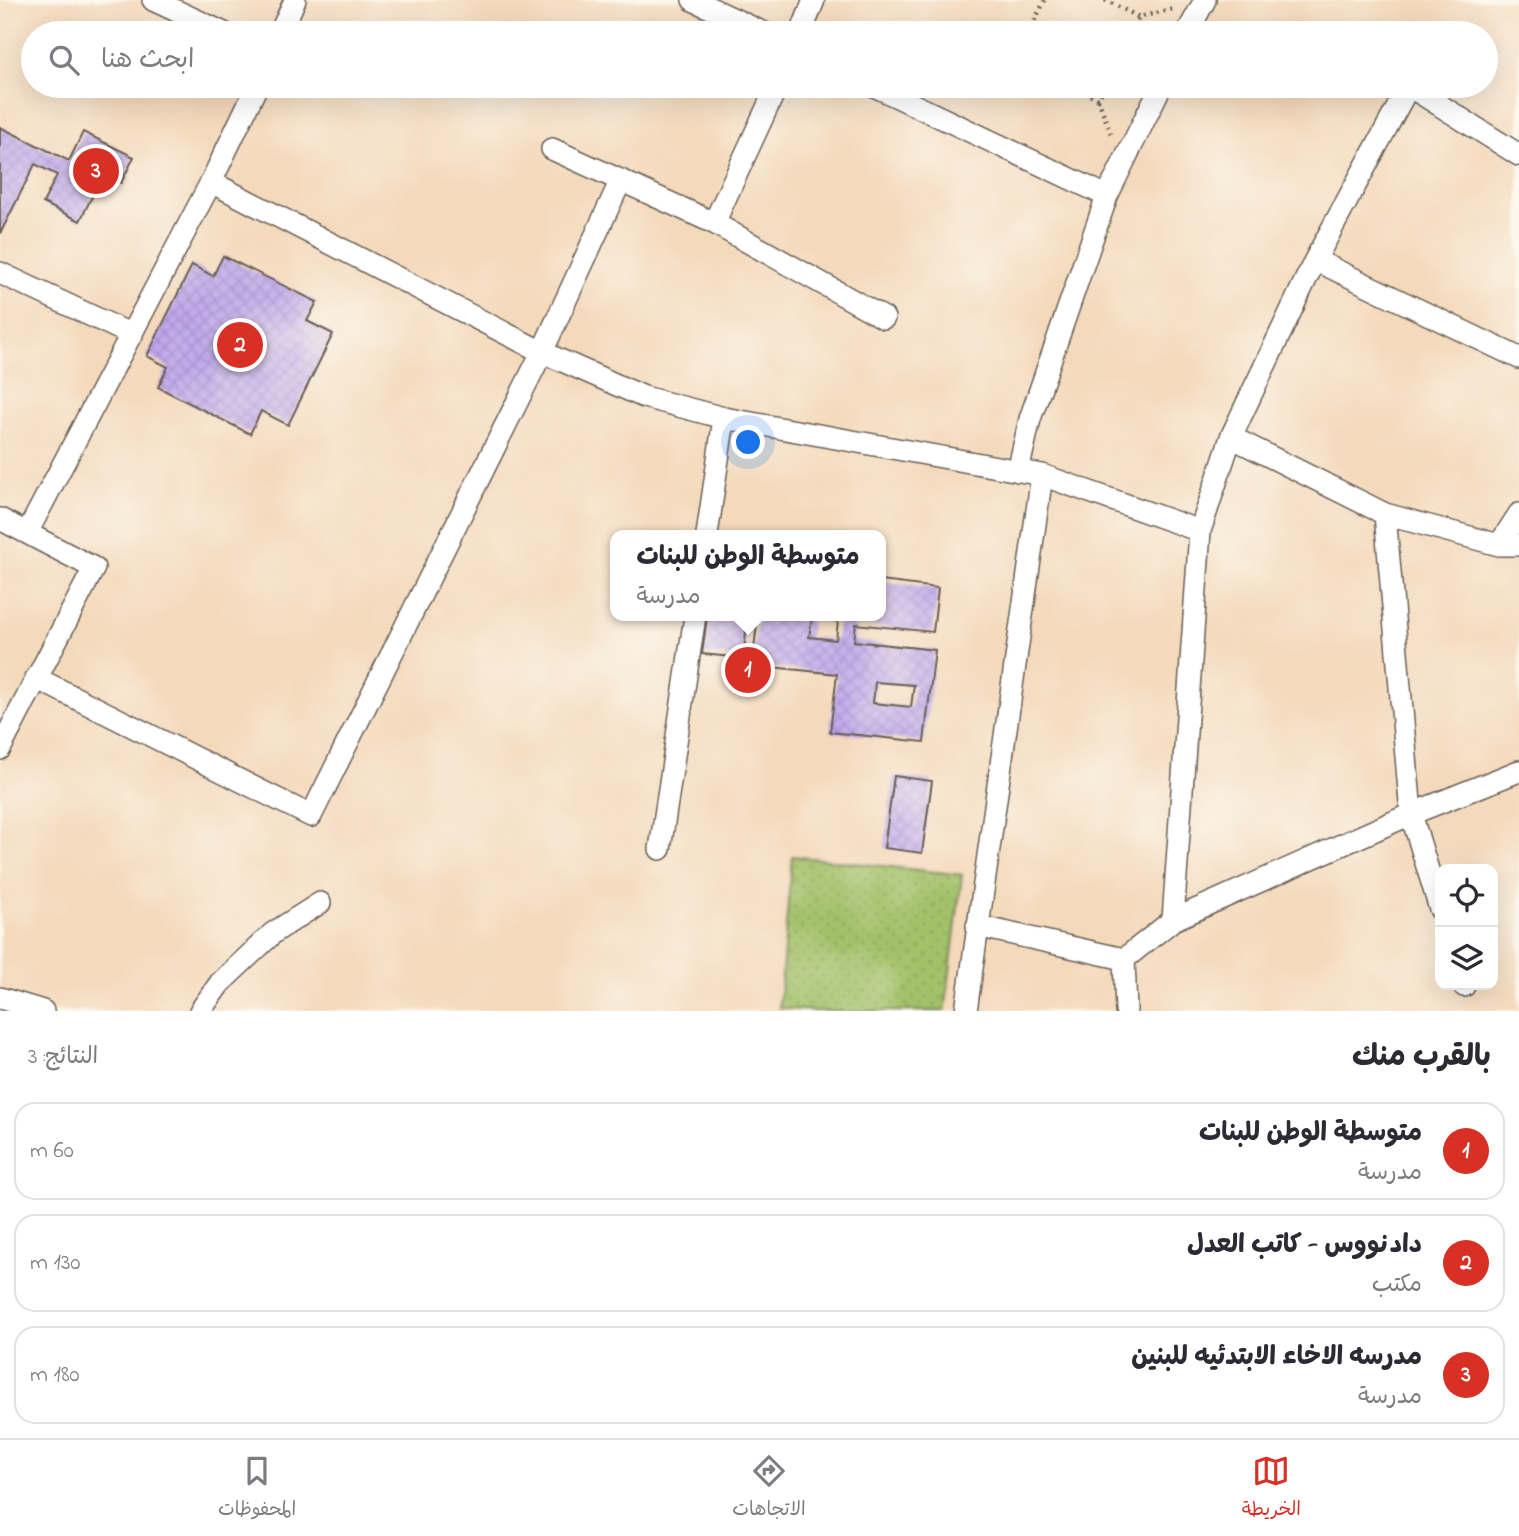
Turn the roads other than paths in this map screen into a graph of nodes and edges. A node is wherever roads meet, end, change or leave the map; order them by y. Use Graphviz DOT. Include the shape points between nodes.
graph roads {
  1 [pos="153,0"];
  2 [pos="295,0"];
  3 [pos="693,0"];
  4 [pos="814,0"];
  5 [pos="1202,2"];
  6 [pos="198,21"];
  7 [pos="285,21"];
  8 [pos="738,21"];
  9 [pos="806,21"];
  10 [pos="1193,21"];
  11 [pos="251,98"];
  12 [pos="771,98"];
  13 [pos="899,98"];
  14 [pos="1155,98"];
  15 [pos="1403,98"];
  16 [pos="1428,98"];
  17 [pos="552,149"];
  18 [pos="1519,155"];
  19 [pos="621,180"];
  20 [pos="211,182"];
  21 [pos="1107,196"];
  22 [pos="714,223"];
  23 [pos="1315,260"];
  24 [pos="0,273"];
  25 [pos="884,318"];
  26 [pos="132,335"];
  27 [pos="542,352"];
  28 [pos="1519,358"];
  29 [pos="724,418"];
  30 [pos="1231,437"];
  31 [pos="1018,471"];
  32 [pos="1042,475"];
  33 [pos="1385,514"];
  34 [pos="1519,514"];
  35 [pos="0,519"];
  36 [pos="708,530"];
  37 [pos="1200,531"];
  38 [pos="27,533"];
  39 [pos="1509,545"];
  40 [pos="694,621"];
  41 [pos="36,678"];
  42 [pos="0,749"];
  43 [pos="1519,771"];
  44 [pos="1411,814"];
  45 [pos="660,849"];
  46 [pos="1435,893"];
  47 [pos="320,903"];
  48 [pos="1173,920"];
  49 [pos="977,926"];
  50 [pos="1125,959"];
  51 [pos="0,998"];
  52 [pos="43,1011"];
  53 [pos="200,1011"];
  54 [pos="966,1011"];
  55 [pos="1126,1011"];
  1 -- 6 [label="street"];
  2 -- 7 [label="street"];
  3 -- 8 [label="street"];
  4 -- 9 [label="street"];
  5 -- 10 [label="street"];
  11 -- 20 [label="street"];
  12 -- 22 [label="street"];
  13 -- 21 [label="street"];
  14 -- 21 [label="street"];
  15 -- 23 [label="street"];
  16 -- 18 [label="street"];
  17 -- 19 [label="street"];
  19 -- 22 [label="street"];
  19 -- 27 [label="street"];
  20 -- 26 [label="street"];
  20 -- 27 [label="street"];
  21 -- 31 [label="street" via="1030,419"];
  22 -- 25 [label="street"];
  23 -- 28 [label="street"];
  23 -- 30 [label="street"];
  24 -- 26 [label="street"];
  26 -- 38 [label="street"];
  27 -- 29 [label="street" via="644,397"];
  27 -- 41 [label="street" via="311,816"];
  29 -- 31 [label="street"];
  29 -- 36 [label="street"];
  30 -- 33 [label="street"];
  30 -- 37 [label="street"];
  31 -- 32 [label="street"];
  32 -- 37 [label="street"];
  32 -- 49 [label="street"];
  33 -- 39 [label="street"];
  33 -- 44 [label="street"];
  34 -- 39 [label="street"];
  35 -- 38 [label="street"];
  37 -- 48 [label="street"];
  38 -- 41 [label="street" via="94,569"];
  40 -- 45 [label="street"];
  41 -- 42 [label="street"];
  43 -- 44 [label="street"];
  44 -- 46 [label="street"];
  44 -- 48 [label="street"];
  47 -- 53 [label="street" via="273,933 220,983"];
  48 -- 50 [label="street"];
  49 -- 50 [label="street"];
  49 -- 54 [label="street"];
  50 -- 55 [label="street"];
  51 -- 52 [label="street"];
}
